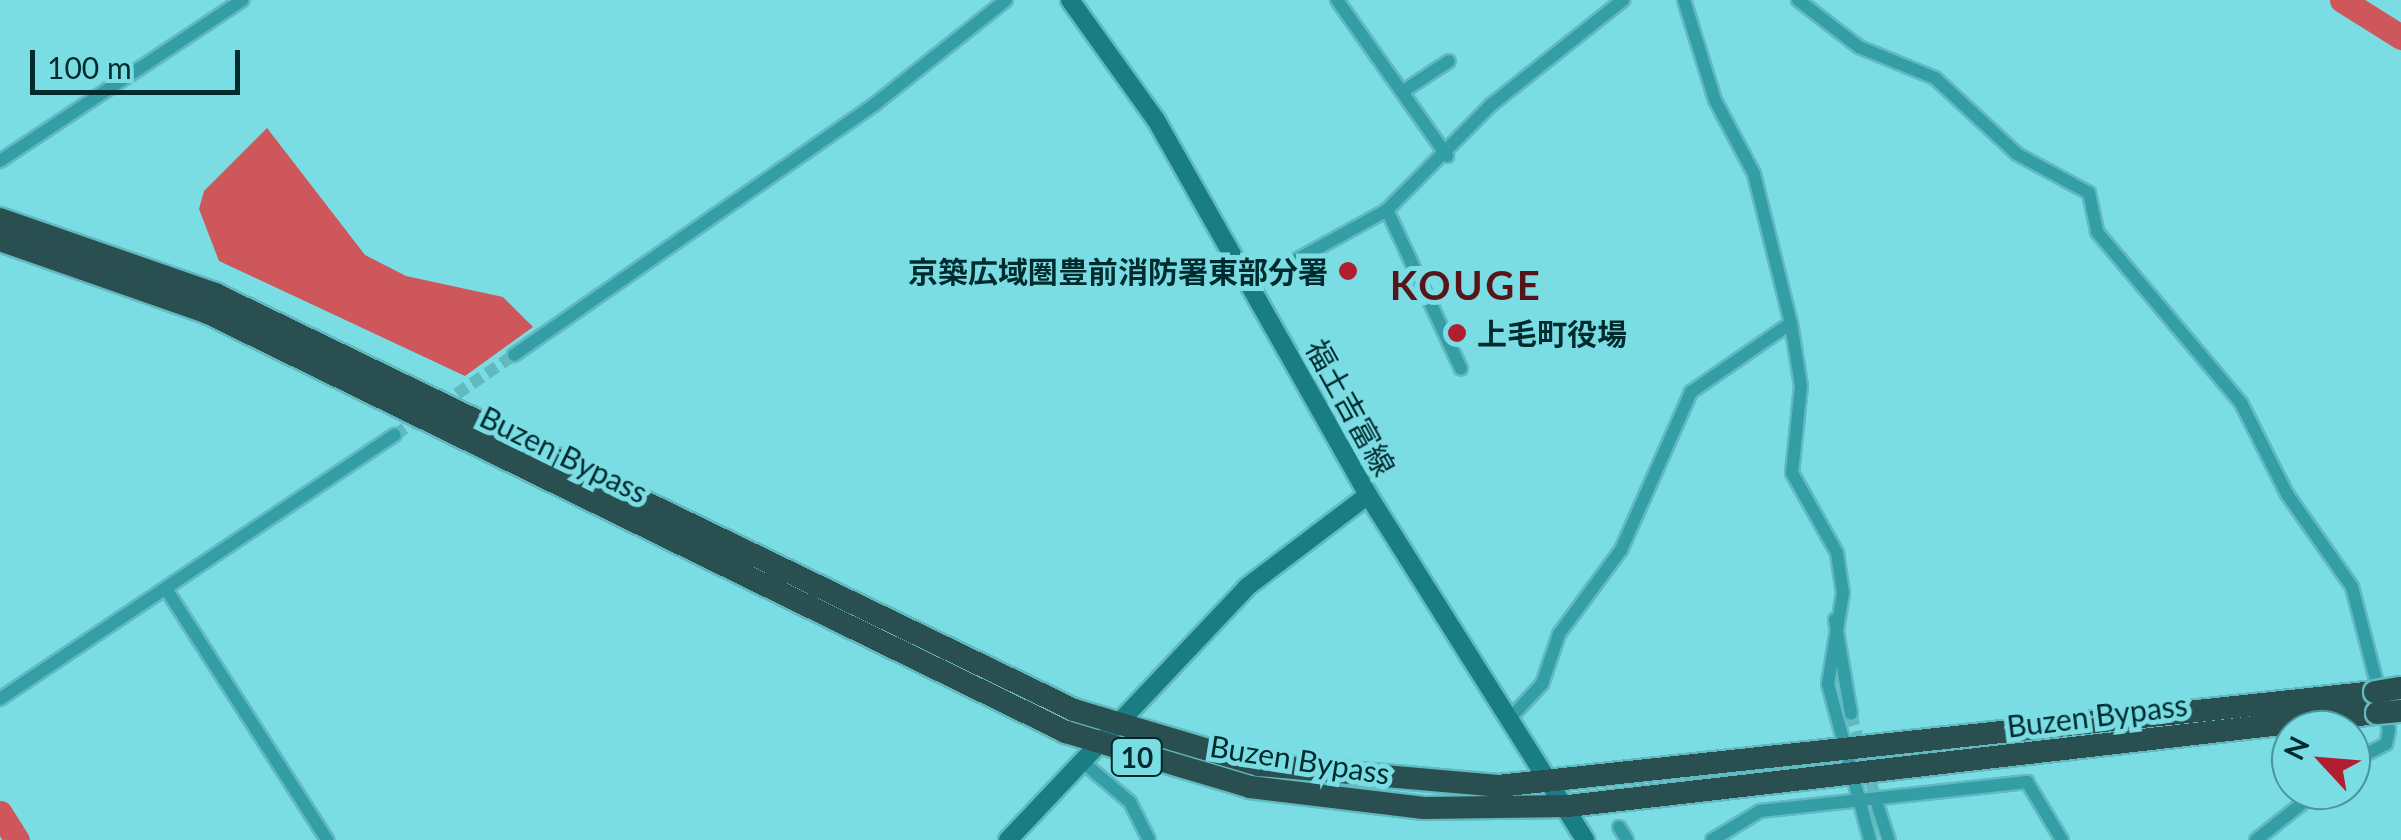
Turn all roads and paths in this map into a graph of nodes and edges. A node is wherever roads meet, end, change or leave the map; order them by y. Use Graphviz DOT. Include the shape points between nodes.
graph roads {
  1 [pos="242,0"];
  2 [pos="1006,0"];
  3 [pos="1070,0"];
  4 [pos="1337,0"];
  5 [pos="1623,0"];
  6 [pos="1684,0"];
  7 [pos="1798,0"];
  8 [pos="1449,61"];
  9 [pos="1402,92"];
  10 [pos="1448,156"];
  11 [pos="0,161"];
  12 [pos="1387,210"];
  13 [pos="0,219"];
  14 [pos="0,240"];
  15 [pos="1247,287"];
  16 [pos="1791,323"];
  17 [pos="514,355"];
  18 [pos="1461,369"];
  19 [pos="394,436"];
  20 [pos="1368,495"];
  21 [pos="168,592"];
  22 [pos="1836,620"];
  23 [pos="2401,688"];
  24 [pos="0,699"];
  25 [pos="2384,705"];
  26 [pos="1514,714"];
  27 [pos="1851,714"];
  28 [pos="1120,728"];
  29 [pos="1102,746"];
  30 [pos="1844,750"];
  31 [pos="2371,752"];
  32 [pos="1086,764"];
  33 [pos="1850,773"];
  34 [pos="1549,778"];
  35 [pos="1855,799"];
  36 [pos="1568,806"];
  37 [pos="1878,806"];
  38 [pos="2294,810"];
  39 [pos="1619,827"];
  40 [pos="327,840"];
  41 [pos="1008,840"];
  42 [pos="1149,840"];
  43 [pos="1585,840"];
  44 [pos="1627,840"];
  45 [pos="1712,840"];
  46 [pos="1870,840"];
  47 [pos="1889,840"];
  48 [pos="2062,840"];
  49 [pos="2256,840"];
  1 -- 11 [label="street"];
  2 -- 17 [label="street" via="874,104"];
  3 -- 15 [label="main road, 福土吉富線" via="1156,120"];
  4 -- 9 [label="street"];
  5 -- 10 [label="street" via="1491,105"];
  6 -- 16 [label="street" via="1715,100 1754,174"];
  7 -- 31 [label="street" via="1859,47 1935,78 2016,154 2089,193 2097,232 2241,403 2287,494 2352,587 2388,730 2386,744"];
  8 -- 9 [label="street"];
  9 -- 10 [label="street"];
  10 -- 12 [label="street"];
  12 -- 15 [label="street"];
  12 -- 18 [label="street"];
  13 -- 28 [label="highway, Buzen Bypass / 10" via="215,294"];
  14 -- 29 [label="highway, Buzen Bypass / 10" via="206,312"];
  15 -- 20 [label="main road, 福土吉富線"];
  16 -- 22 [label="street" via="1801,386 1792,473 1837,553"];
  16 -- 26 [label="street" via="1692,392 1621,550 1560,634 1542,684"];
  19 -- 21 [label="street"];
  20 -- 26 [label="main road, 福土吉富線"];
  20 -- 28 [label="main road" via="1247,586"];
  21 -- 24 [label="street"];
  21 -- 40 [label="street"];
  22 -- 27 [label="street"];
  22 -- 30 [label="street" via="1828,684"];
  23 -- 25 [label="highway, Buzen Bypass / 10, bridge"];
  25 -- 30 [label="highway, Buzen Bypass / 10"];
  25 -- 33 [label="highway, Buzen Bypass / 10"];
  26 -- 34 [label="main road, 福土吉富線"];
  28 -- 29 [label="main road"];
  28 -- 34 [label="highway, Buzen Bypass / 10" via="1348,778 1480,786"];
  29 -- 32 [label="main road"];
  29 -- 36 [label="highway, Buzen Bypass / 10" via="1347,802"];
  30 -- 33 [label="street"];
  30 -- 34 [label="highway, Buzen Bypass / 10"];
  32 -- 41 [label="main road"];
  32 -- 42 [label="street" via="1130,802"];
  33 -- 35 [label="street"];
  33 -- 36 [label="highway, Buzen Bypass / 10"];
  34 -- 36 [label="main road, 福土吉富線"];
  35 -- 45 [label="street" via="1760,811"];
  35 -- 46 [label="street"];
  35 -- 48 [label="street" via="2027,782"];
  36 -- 43 [label="main road, 福土吉富線"];
  37 -- 47 [label="street"];
  38 -- 49 [label="street"];
  39 -- 44 [label="street"];
}
